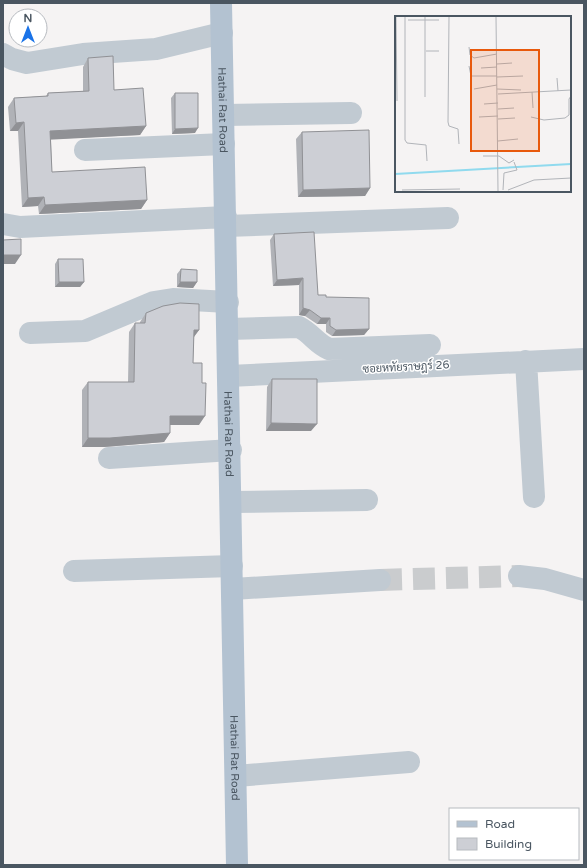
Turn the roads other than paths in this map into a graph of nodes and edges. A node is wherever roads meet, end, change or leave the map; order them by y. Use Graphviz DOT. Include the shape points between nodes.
graph roads {
  1 [pos="222,3"];
  2 [pos="222,33"];
  3 [pos="3,54"];
  4 [pos="351,113"];
  5 [pos="224,115"];
  6 [pos="224,144"];
  7 [pos="85,150"];
  8 [pos="448,218"];
  9 [pos="226,222"];
  10 [pos="3,224"];
  11 [pos="228,302"];
  12 [pos="228,329"];
  13 [pos="30,333"];
  14 [pos="430,345"];
  15 [pos="584,359"];
  16 [pos="526,361"];
  17 [pos="229,376"];
  18 [pos="230,450"];
  19 [pos="109,458"];
  20 [pos="534,497"];
  21 [pos="367,500"];
  22 [pos="231,502"];
  23 [pos="232,566"];
  24 [pos="74,571"];
  25 [pos="519,576"];
  26 [pos="380,580"];
  27 [pos="233,588"];
  28 [pos="584,590"];
  29 [pos="409,762"];
  30 [pos="236,776"];
  31 [pos="237,865"];
  1 -- 2 [label="main road, Hathai Rat Road"];
  2 -- 3 [label="street" via="156,49 83,54 27,63"];
  2 -- 5 [label="main road, Hathai Rat Road"];
  4 -- 5 [label="street"];
  5 -- 6 [label="main road, Hathai Rat Road"];
  6 -- 7 [label="street"];
  6 -- 9 [label="main road, Hathai Rat Road"];
  8 -- 9 [label="street"];
  9 -- 10 [label="street" via="20,227"];
  9 -- 11 [label="main road, Hathai Rat Road"];
  11 -- 12 [label="main road, Hathai Rat Road"];
  11 -- 13 [label="street" via="173,299 154,302 85,331"];
  12 -- 14 [label="street" via="299,327 321,346 329,349"];
  12 -- 17 [label="main road, Hathai Rat Road"];
  15 -- 16 [label="street, ซอยหทัยราษฎร์ 26"];
  16 -- 17 [label="street, ซอยหทัยราษฎร์ 26"];
  16 -- 20 [label="street"];
  17 -- 18 [label="main road, Hathai Rat Road"];
  18 -- 19 [label="street"];
  18 -- 22 [label="main road, Hathai Rat Road"];
  21 -- 22 [label="street"];
  22 -- 23 [label="main road, Hathai Rat Road"];
  23 -- 24 [label="street"];
  23 -- 27 [label="main road, Hathai Rat Road"];
  25 -- 28 [label="street" via="545,579"];
  26 -- 27 [label="street"];
  27 -- 30 [label="main road, Hathai Rat Road"];
  29 -- 30 [label="street"];
  30 -- 31 [label="main road, Hathai Rat Road"];
}
